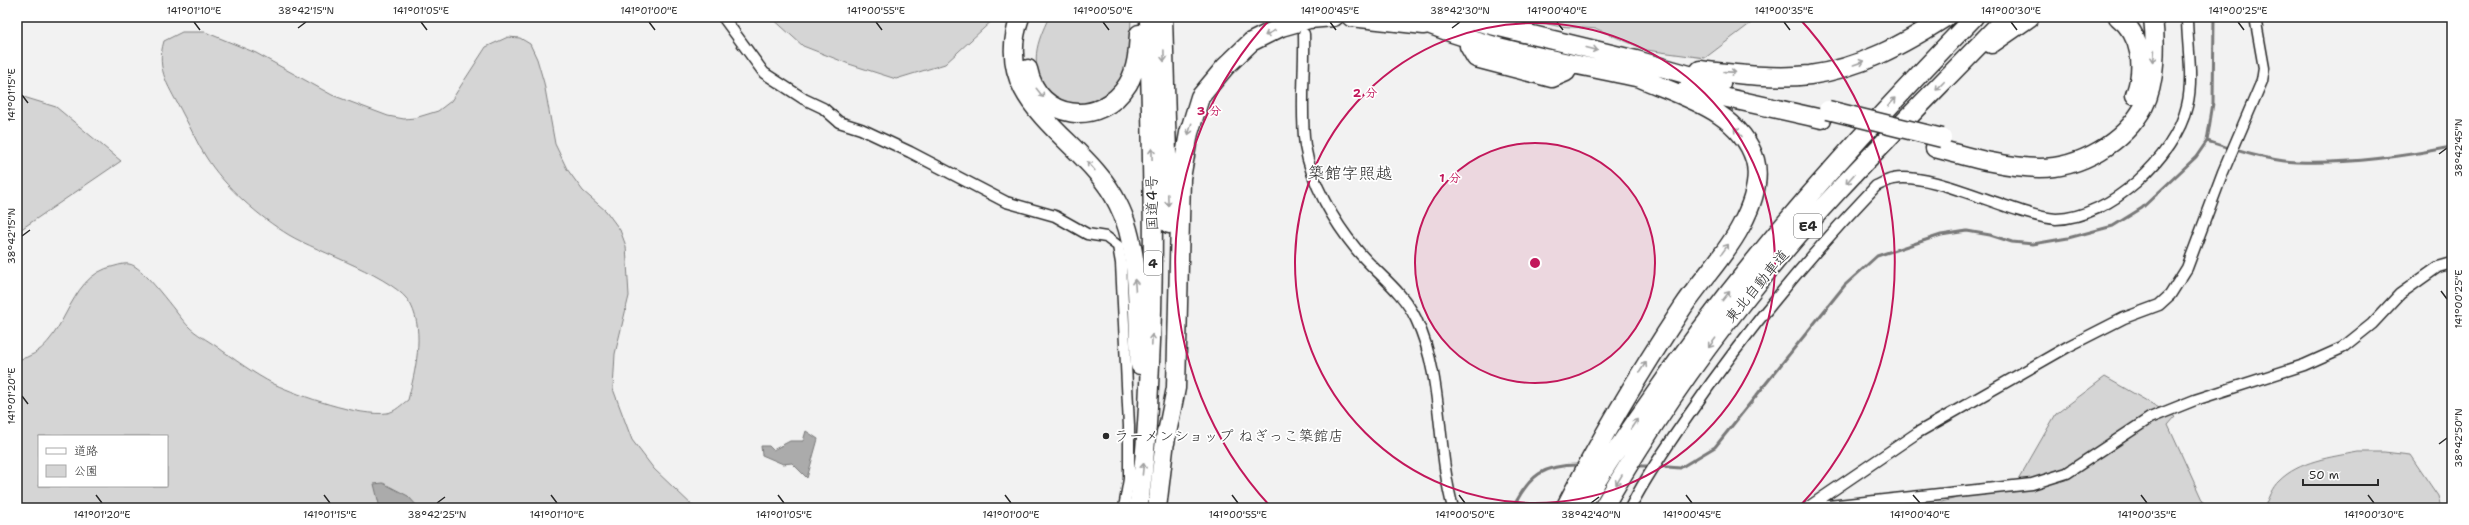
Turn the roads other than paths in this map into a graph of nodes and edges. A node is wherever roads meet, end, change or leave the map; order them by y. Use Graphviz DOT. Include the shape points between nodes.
graph roads {
  1 [pos="723,17"];
  2 [pos="1020,17"];
  3 [pos="1032,17"];
  4 [pos="1139,17"];
  5 [pos="1149,17"];
  6 [pos="1164,17"];
  7 [pos="1334,17"];
  8 [pos="1350,17"];
  9 [pos="1412,17"];
  10 [pos="1458,17"];
  11 [pos="1488,17"];
  12 [pos="1946,17"];
  13 [pos="1974,17"];
  14 [pos="2006,17"];
  15 [pos="2030,17"];
  16 [pos="2118,17"];
  17 [pos="2153,17"];
  18 [pos="2187,17"];
  19 [pos="2255,17"];
  20 [pos="1436,27"];
  21 [pos="1304,34"];
  22 [pos="1465,41"];
  23 [pos="1561,41"];
  24 [pos="1588,68"];
  25 [pos="1637,69"];
  26 [pos="1953,72"];
  27 [pos="1938,143"];
  28 [pos="2452,263"];
  29 [pos="1148,421"];
  30 [pos="1165,443"];
  31 [pos="1604,453"];
  32 [pos="1135,501"];
  33 [pos="1158,504"];
  34 [pos="1575,505"];
  35 [pos="1604,507"];
  36 [pos="1124,508"];
  37 [pos="1453,508"];
  38 [pos="1630,508"];
  39 [pos="1808,508"];
  1 -- 32 [label="street" via="764,73 823,108 839,122 861,129 910,152 1006,202 1055,216 1087,234 1114,240 1118,246 1121,263 1125,307 1130,426 1129,479"];
  29 -- 2 [label="highway, one-way" via="1142,382 1131,239 1118,203 1102,179 1084,158 1045,122 1026,98 1017,73 1014,47"];
  3 -- 4 [label="highway, one-way" via="1026,38 1029,76 1038,92 1048,102 1062,111 1082,114 1103,109 1129,84 1137,59"];
  29 -- 5 [label="highway, 国道4号 / 4, one-way" via="1153,255"];
  6 -- 30 [label="highway, 国道4号 / 4, one-way" via="1170,252"];
  7 -- 30 [label="highway, one-way" via="1309,19 1281,27 1251,42 1225,67 1200,97 1189,132 1181,178 1176,388"];
  8 -- 20 [label="highway"];
  9 -- 20 [label="highway"];
  10 -- 23 [label="highway"];
  11 -- 23 [label="highway" via="1546,31"];
  25 -- 12 [label="highway, one-way" via="1809,75 1843,68 1882,55 1912,40"];
  31 -- 13 [label="highway, 東北自動車道 / E4, one-way" via="1708,317 1788,219 1889,105"];
  14 -- 26 [label="highway, 東北自動車道 / E4"];
  15 -- 26 [label="highway"];
  16 -- 27 [label="highway" via="2132,33 2138,47 2140,76 2137,91 2125,115 2106,135 2080,150 2042,156"];
  17 -- 27 [label="highway, one-way" via="2153,73 2144,106 2126,131 2105,148 2076,162 2040,168 1992,163"];
  18 -- 38 [label="street" via="2189,89 2185,116 2170,146 2135,183 2100,207 2056,219 1910,178 1892,179 1876,186 1776,297 1660,455"];
  19 -- 39 [label="street" via="2264,68 2262,81 2237,137 2187,268 2170,294 2159,305 2124,318 2069,346 1924,429"];
  20 -- 22 [label="highway"];
  21 -- 37 [label="street" via="1304,133 1312,172 1325,200 1357,250 1401,296 1416,318 1426,342 1435,387"];
  22 -- 24 [label="highway"];
  22 -- 24 [label="highway" via="1566,72"];
  23 -- 25 [label="highway, one-way"];
  24 -- 25 [label="highway"];
  25 -- 27 [label="highway"];
  31 -- 25 [label="highway, one-way" via="1640,372 1741,227 1755,194 1755,160 1745,140 1728,121"];
  26 -- 35 [label="highway, 東北自動車道 / E4, one-way" via="1858,170 1745,298 1698,361 1634,456"];
  28 -- 39 [label="street" via="2438,267 2400,294 2372,324 2342,348 2304,365 2195,400 2150,418 2067,473 2032,484"];
  32 -- 29 [label="highway, 国道4号 / 4, one-way"];
  30 -- 33 [label="highway, 国道4号 / 4"];
  31 -- 34 [label="highway"];
  32 -- 33 [label="street"];
  32 -- 36 [label="street"];
}
